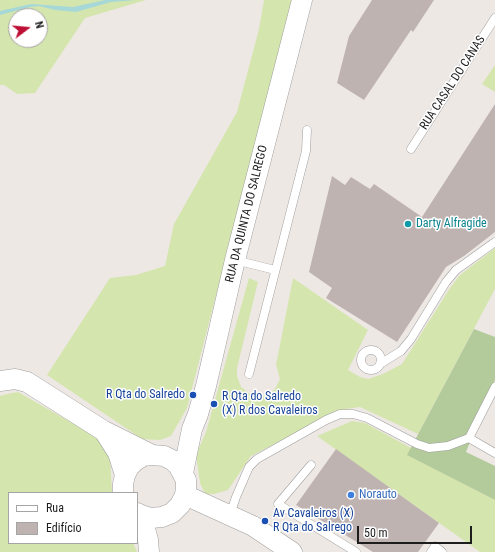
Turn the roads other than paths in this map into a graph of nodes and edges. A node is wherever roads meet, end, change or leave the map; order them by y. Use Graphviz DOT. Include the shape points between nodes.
graph roads {
  1 [pos="302,0"];
  2 [pos="495,18"];
  3 [pos="307,130"];
  4 [pos="410,149"];
  5 [pos="495,242"];
  6 [pos="234,260"];
  7 [pos="275,270"];
  8 [pos="380,364"];
  9 [pos="249,374"];
  10 [pos="0,381"];
  11 [pos="495,387"];
  12 [pos="192,429"];
  13 [pos="104,431"];
  14 [pos="468,438"];
  15 [pos="495,453"];
  16 [pos="158,455"];
  17 [pos="311,464"];
  18 [pos="183,473"];
  19 [pos="124,484"];
  20 [pos="185,495"];
  21 [pos="139,514"];
  22 [pos="230,516"];
  23 [pos="149,552"];
  24 [pos="292,552"];
  25 [pos="356,552"];
  26 [pos="431,552"];
  27 [pos="442,552"];
  1 -- 6 [label="street, RUA DA QUINTA DO SALREGO"];
  2 -- 4 [label="lane, RUA CASAL DO CANAS"];
  3 -- 7 [label="lane" via="306,151"];
  5 -- 8 [label="lane" via="456,270 411,339 401,351"];
  6 -- 7 [label="lane"];
  6 -- 12 [label="street, RUA DA QUINTA DO SALREGO" via="206,386"];
  7 -- 9 [label="lane"];
  10 -- 13 [label="street" via="15,379 27,382"];
  11 -- 14 [label="lane"];
  12 -- 16 [label="street, RUA DA QUINTA DO SALREGO"];
  12 -- 18 [label="street, RUA DA QUINTA DO SALREGO"];
  13 -- 16 [label="street"];
  13 -- 19 [label="street" via="118,453"];
  14 -- 15 [label="lane"];
  14 -- 22 [label="lane" via="448,446 429,448 367,418 340,414 257,459 249,466"];
  16 -- 18 [label="street" via="172,460"];
  16 -- 19 [label="street" via="143,456 135,461 129,467"];
  17 -- 25 [label="lane" via="278,504"];
  18 -- 20 [label="street, RUA DA QUINTA DO SALREGO" via="186,480"];
  20 -- 21 [label="street" via="172,513 152,518"];
  20 -- 22 [label="street"];
  21 -- 23 [label="street" via="148,540"];
  22 -- 24 [label="street" via="253,526"];
  26 -- 27 [label="lane" via="435,546"];
}
